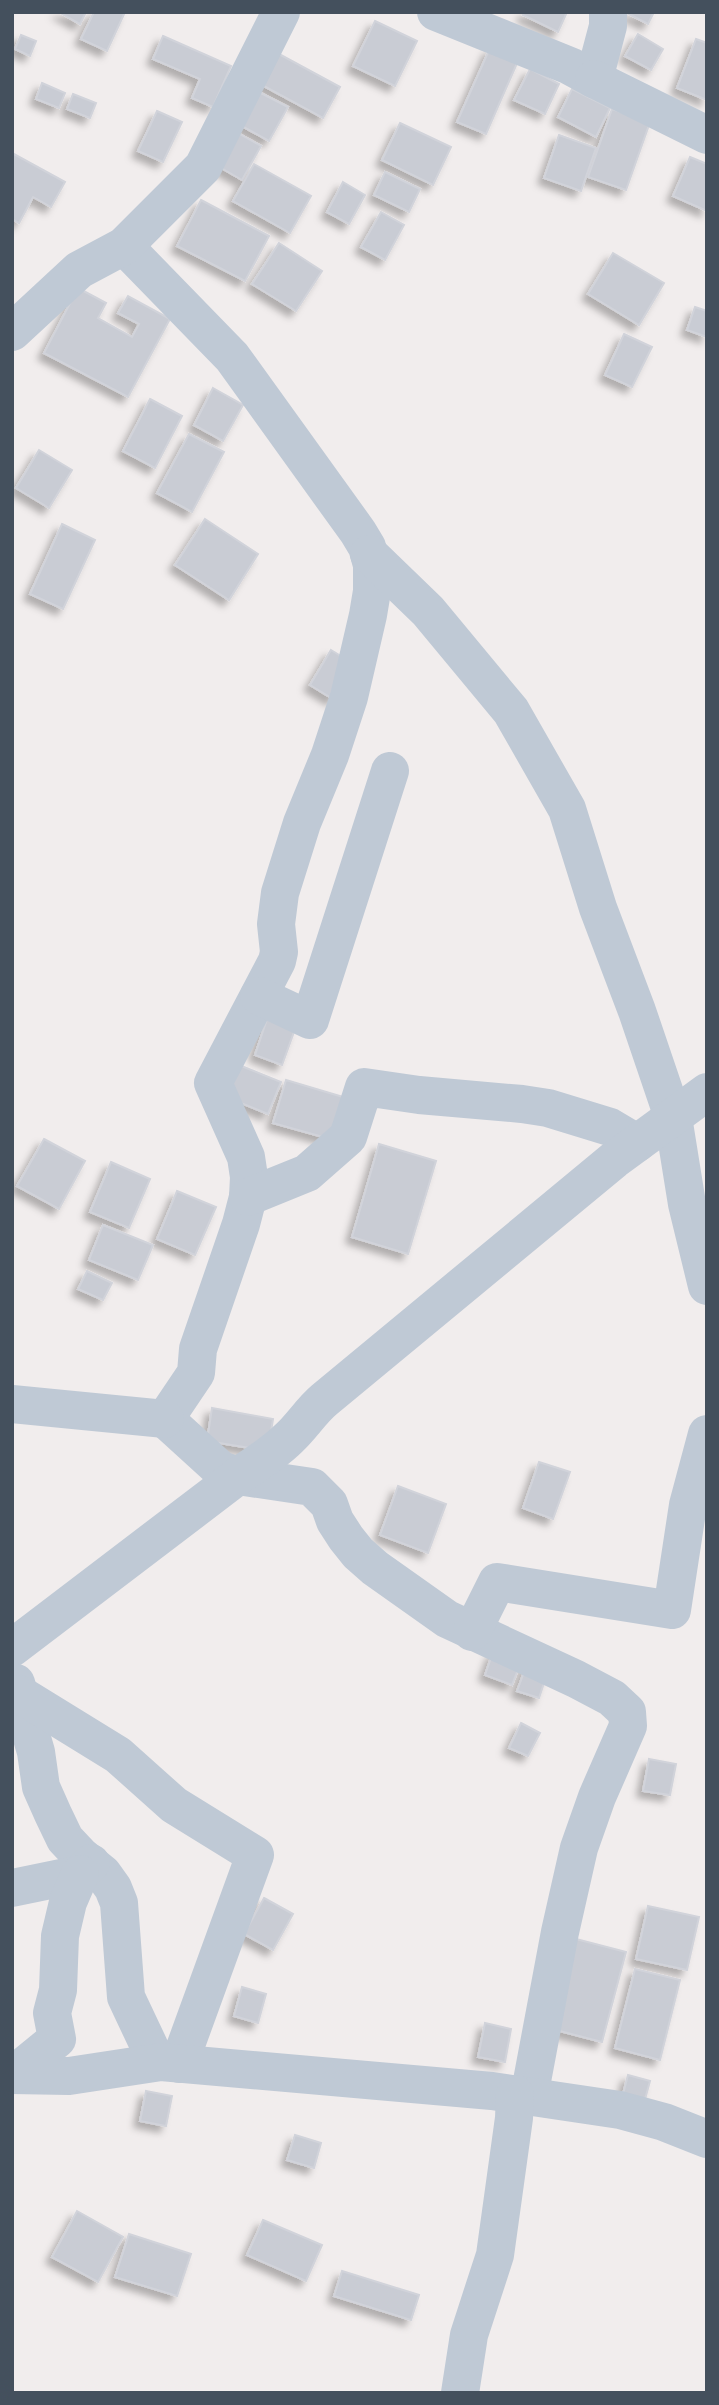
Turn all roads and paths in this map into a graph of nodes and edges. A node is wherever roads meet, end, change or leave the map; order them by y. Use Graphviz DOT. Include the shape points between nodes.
graph roads {
  1 [pos="281,12"];
  2 [pos="436,12"];
  3 [pos="608,12"];
  4 [pos="594,79"];
  5 [pos="707,135"];
  6 [pos="124,246"];
  7 [pos="12,332"];
  8 [pos="369,554"];
  9 [pos="390,771"];
  10 [pos="259,996"];
  11 [pos="707,1092"];
  12 [pos="673,1117"];
  13 [pos="637,1143"];
  14 [pos="248,1197"];
  15 [pos="707,1286"];
  16 [pos="12,1404"];
  17 [pos="165,1419"];
  18 [pos="707,1434"];
  19 [pos="238,1476"];
  20 [pos="472,1632"];
  21 [pos="12,1648"];
  22 [pos="15,1682"];
  23 [pos="85,1868"];
  24 [pos="12,1888"];
  25 [pos="170,2063"];
  26 [pos="13,2075"];
  27 [pos="522,2096"];
  28 [pos="707,2139"];
  29 [pos="460,2393"];
  1 -- 6 [label="street" via="203,167"];
  2 -- 4 [label="street"];
  3 -- 4 [label="street"];
  4 -- 5 [label="street"];
  6 -- 7 [label="street" via="79,270"];
  6 -- 8 [label="street" via="232,357 358,532"];
  8 -- 10 [label="street" via="372,591 362,647 330,755 280,893 279,952"];
  8 -- 12 [label="street" via="428,611 511,711 567,809"];
  9 -- 10 [label="street" via="310,1020"];
  10 -- 14 [label="street" via="214,1083 246,1157"];
  11 -- 12 [label="street"];
  12 -- 13 [label="street"];
  12 -- 15 [label="street"];
  13 -- 14 [label="street" via="610,1127 548,1108 364,1087 348,1137 307,1173"];
  13 -- 19 [label="street" via="324,1400 284,1443"];
  14 -- 17 [label="street" via="198,1349 196,1373"];
  16 -- 17 [label="street"];
  17 -- 19 [label="street" via="221,1470"];
  18 -- 20 [label="street" via="688,1505 672,1609 497,1582"];
  19 -- 20 [label="street" via="312,1487 329,1504 358,1553 447,1619"];
  19 -- 21 [label="street"];
  20 -- 27 [label="street" via="612,1698 629,1718 579,1848"];
  22 -- 23 [label="street" via="36,1752 41,1787 65,1839"];
  22 -- 25 [label="street" via="118,1755 174,1805 255,1855"];
  23 -- 24 [label="street"];
  23 -- 25 [label="street" via="103,1874 113,1888 119,1903 126,1997 150,2050"];
  23 -- 26 [label="street" via="68,1902 60,1936 58,1990 52,2013 57,2039"];
  25 -- 26 [label="street" via="69,2076"];
  25 -- 27 [label="street"];
  27 -- 28 [label="street" via="620,2110"];
  27 -- 29 [label="street" via="495,2255 468,2335"];
}
